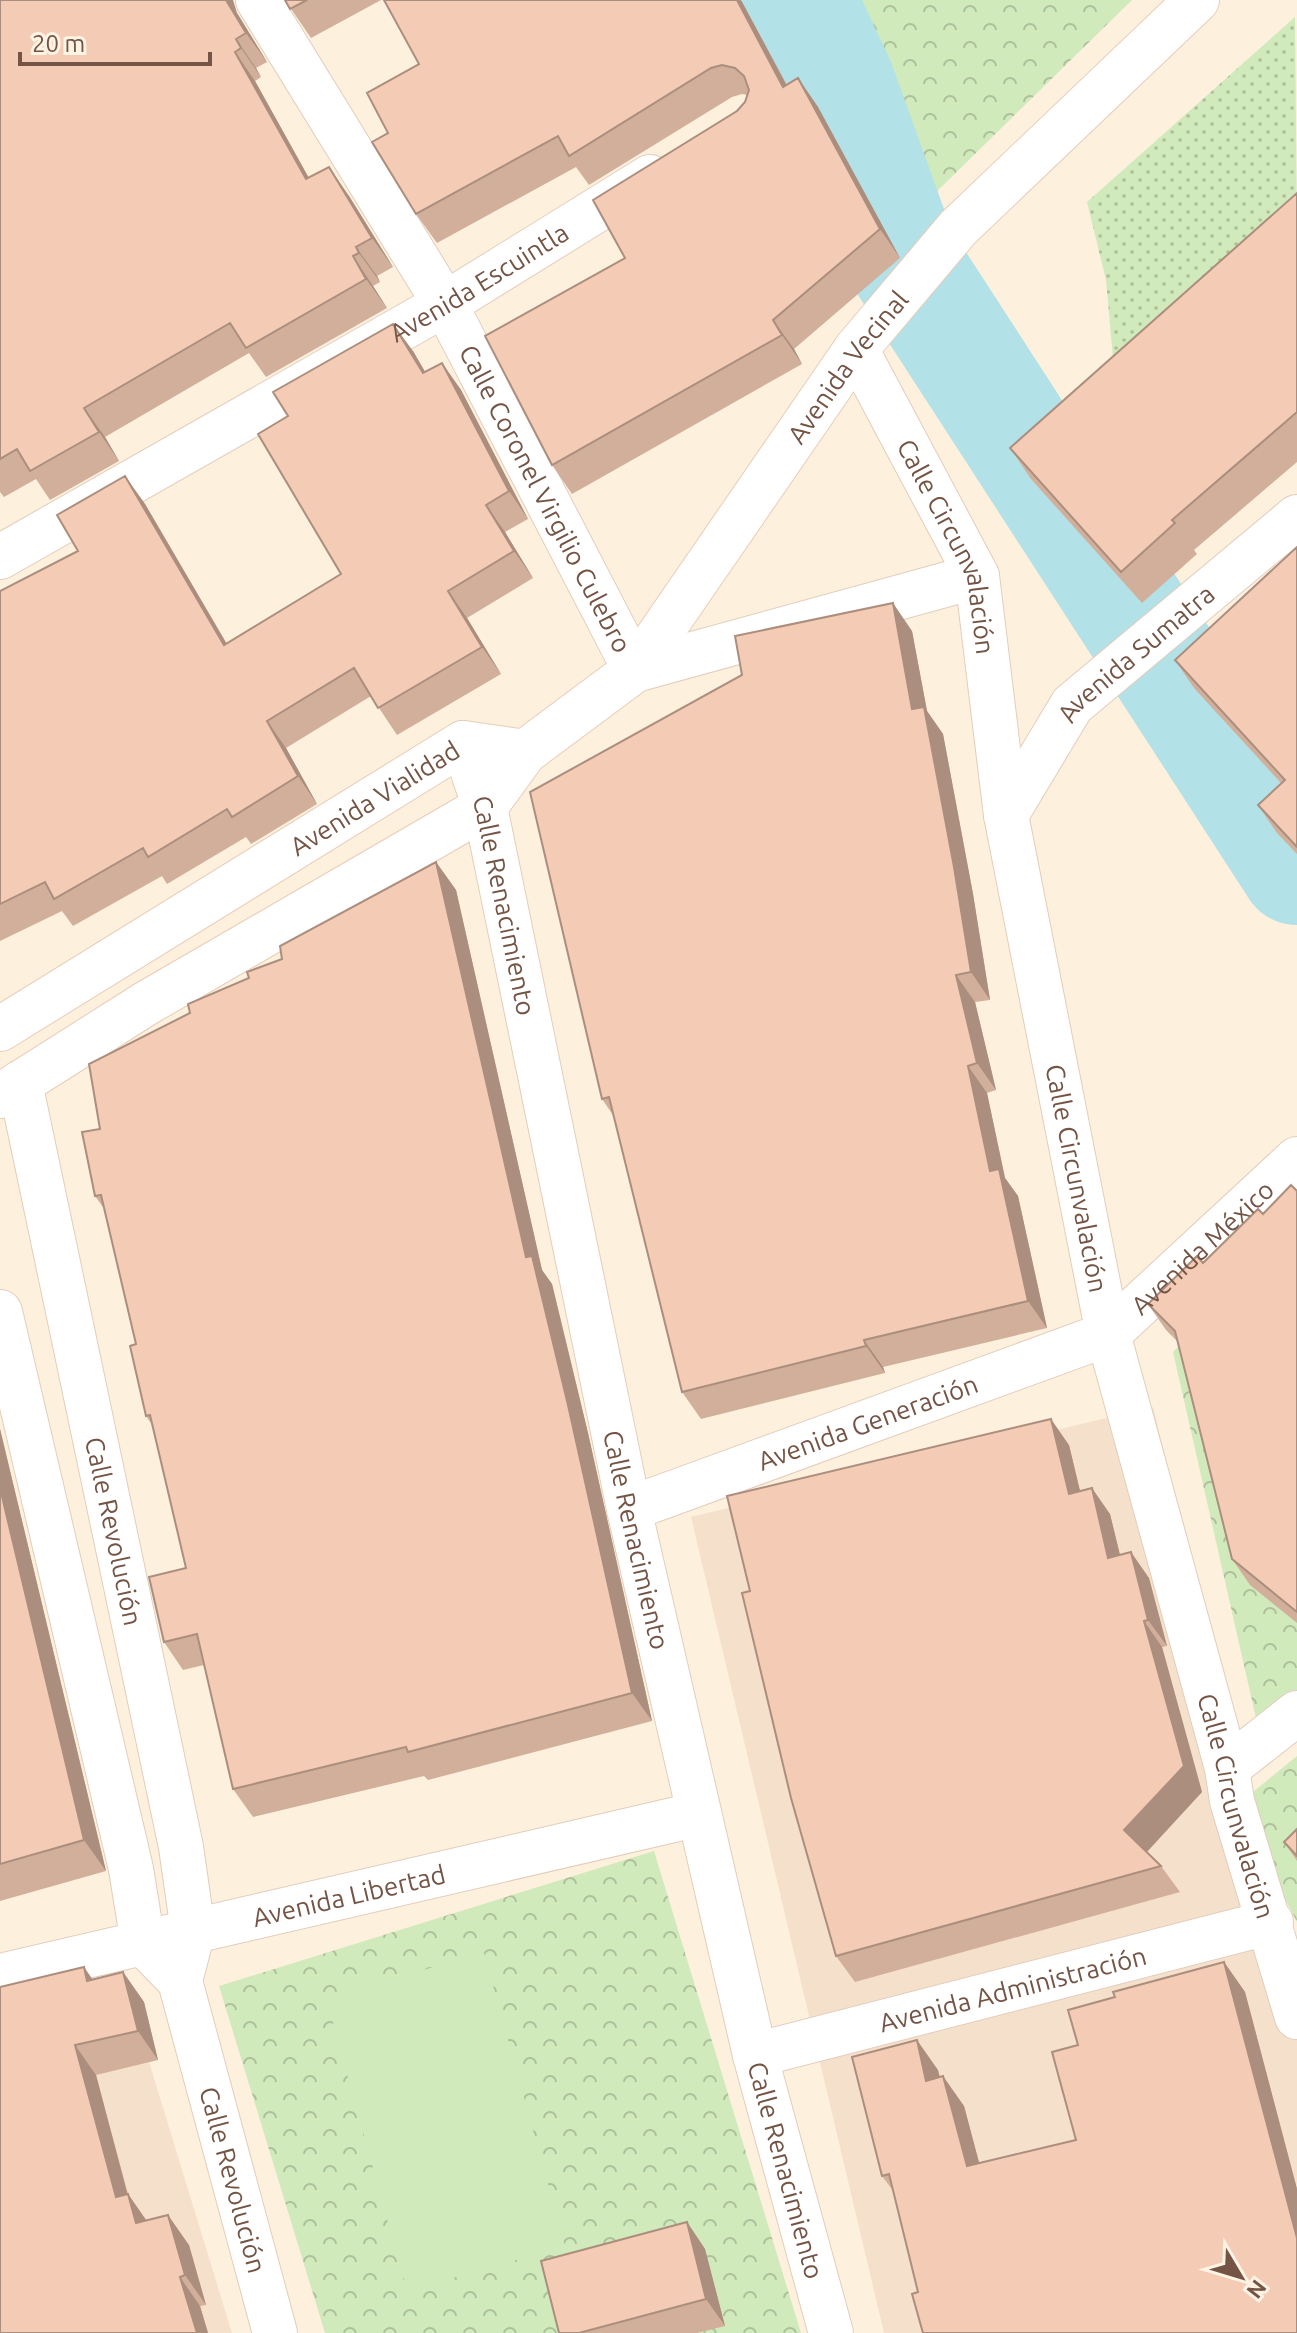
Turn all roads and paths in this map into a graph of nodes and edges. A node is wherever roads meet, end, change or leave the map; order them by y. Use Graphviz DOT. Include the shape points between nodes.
graph roads {
  1 [pos="258,0"];
  2 [pos="1197,0"];
  3 [pos="679,159"];
  4 [pos="445,304"];
  5 [pos="856,349"];
  6 [pos="1297,517"];
  7 [pos="0,557"];
  8 [pos="977,576"];
  9 [pos="635,670"];
  10 [pos="463,743"];
  11 [pos="525,752"];
  12 [pos="485,807"];
  13 [pos="1006,815"];
  14 [pos="0,1029"];
  15 [pos="7,1077"];
  16 [pos="1297,1159"];
  17 [pos="0,1312"];
  18 [pos="1108,1334"];
  19 [pos="629,1509"];
  20 [pos="1297,1713"];
  21 [pos="1227,1768"];
  22 [pos="699,1814"];
  23 [pos="1271,1922"];
  24 [pos="193,1931"];
  25 [pos="143,1943"];
  26 [pos="0,1976"];
  27 [pos="180,1981"];
  28 [pos="1297,2017"];
  29 [pos="755,2055"];
  30 [pos="275,2333"];
  31 [pos="831,2333"];
  1 -- 4 [label="street, Calle Coronel Virgilio Culebro"];
  2 -- 5 [label="street, Avenida Vecinal" via="958,228"];
  3 -- 4 [label="street, Avenida Escuintla"];
  4 -- 7 [label="street, Avenida Escuintla"];
  4 -- 9 [label="street, Calle Coronel Virgilio Culebro"];
  5 -- 8 [label="street, Calle Circunvalación"];
  5 -- 9 [label="street, Avenida Vecinal"];
  6 -- 13 [label="street, Avenida Sumatra" via="1072,705"];
  8 -- 9 [label="street"];
  8 -- 13 [label="street, Calle Circunvalación"];
  9 -- 11 [label="street, Avenida Vecinal"];
  10 -- 11 [label="street, Avenida Vialidad"];
  10 -- 12 [label="street, Calle Renacimiento"];
  10 -- 14 [label="street, Avenida Vialidad"];
  11 -- 12 [label="street"];
  12 -- 15 [label="street" via="145,1004"];
  12 -- 19 [label="street, Calle Renacimiento"];
  13 -- 18 [label="street, Calle Circunvalación"];
  15 -- 24 [label="street, Calle Revolución" via="181,1847"];
  16 -- 18 [label="street, Avenida México"];
  17 -- 25 [label="street" via="131,1869"];
  18 -- 19 [label="street, Avenida Generación"];
  18 -- 21 [label="street, Calle Circunvalación"];
  19 -- 22 [label="street, Calle Renacimiento"];
  20 -- 21 [label="street"];
  21 -- 23 [label="street, Calle Circunvalación" via="1232,1801"];
  22 -- 24 [label="street, Avenida Libertad"];
  22 -- 29 [label="street, Calle Renacimiento"];
  23 -- 28 [label="street, Calle Circunvalación"];
  23 -- 29 [label="street, Avenida Administración"];
  24 -- 25 [label="street, Avenida Libertad"];
  24 -- 27 [label="street, Calle Revolución"];
  25 -- 26 [label="street, Avenida Libertad"];
  25 -- 27 [label="street, Calle Revolución"];
  27 -- 30 [label="street, Calle Revolución"];
  29 -- 31 [label="street, Calle Renacimiento"];
}
